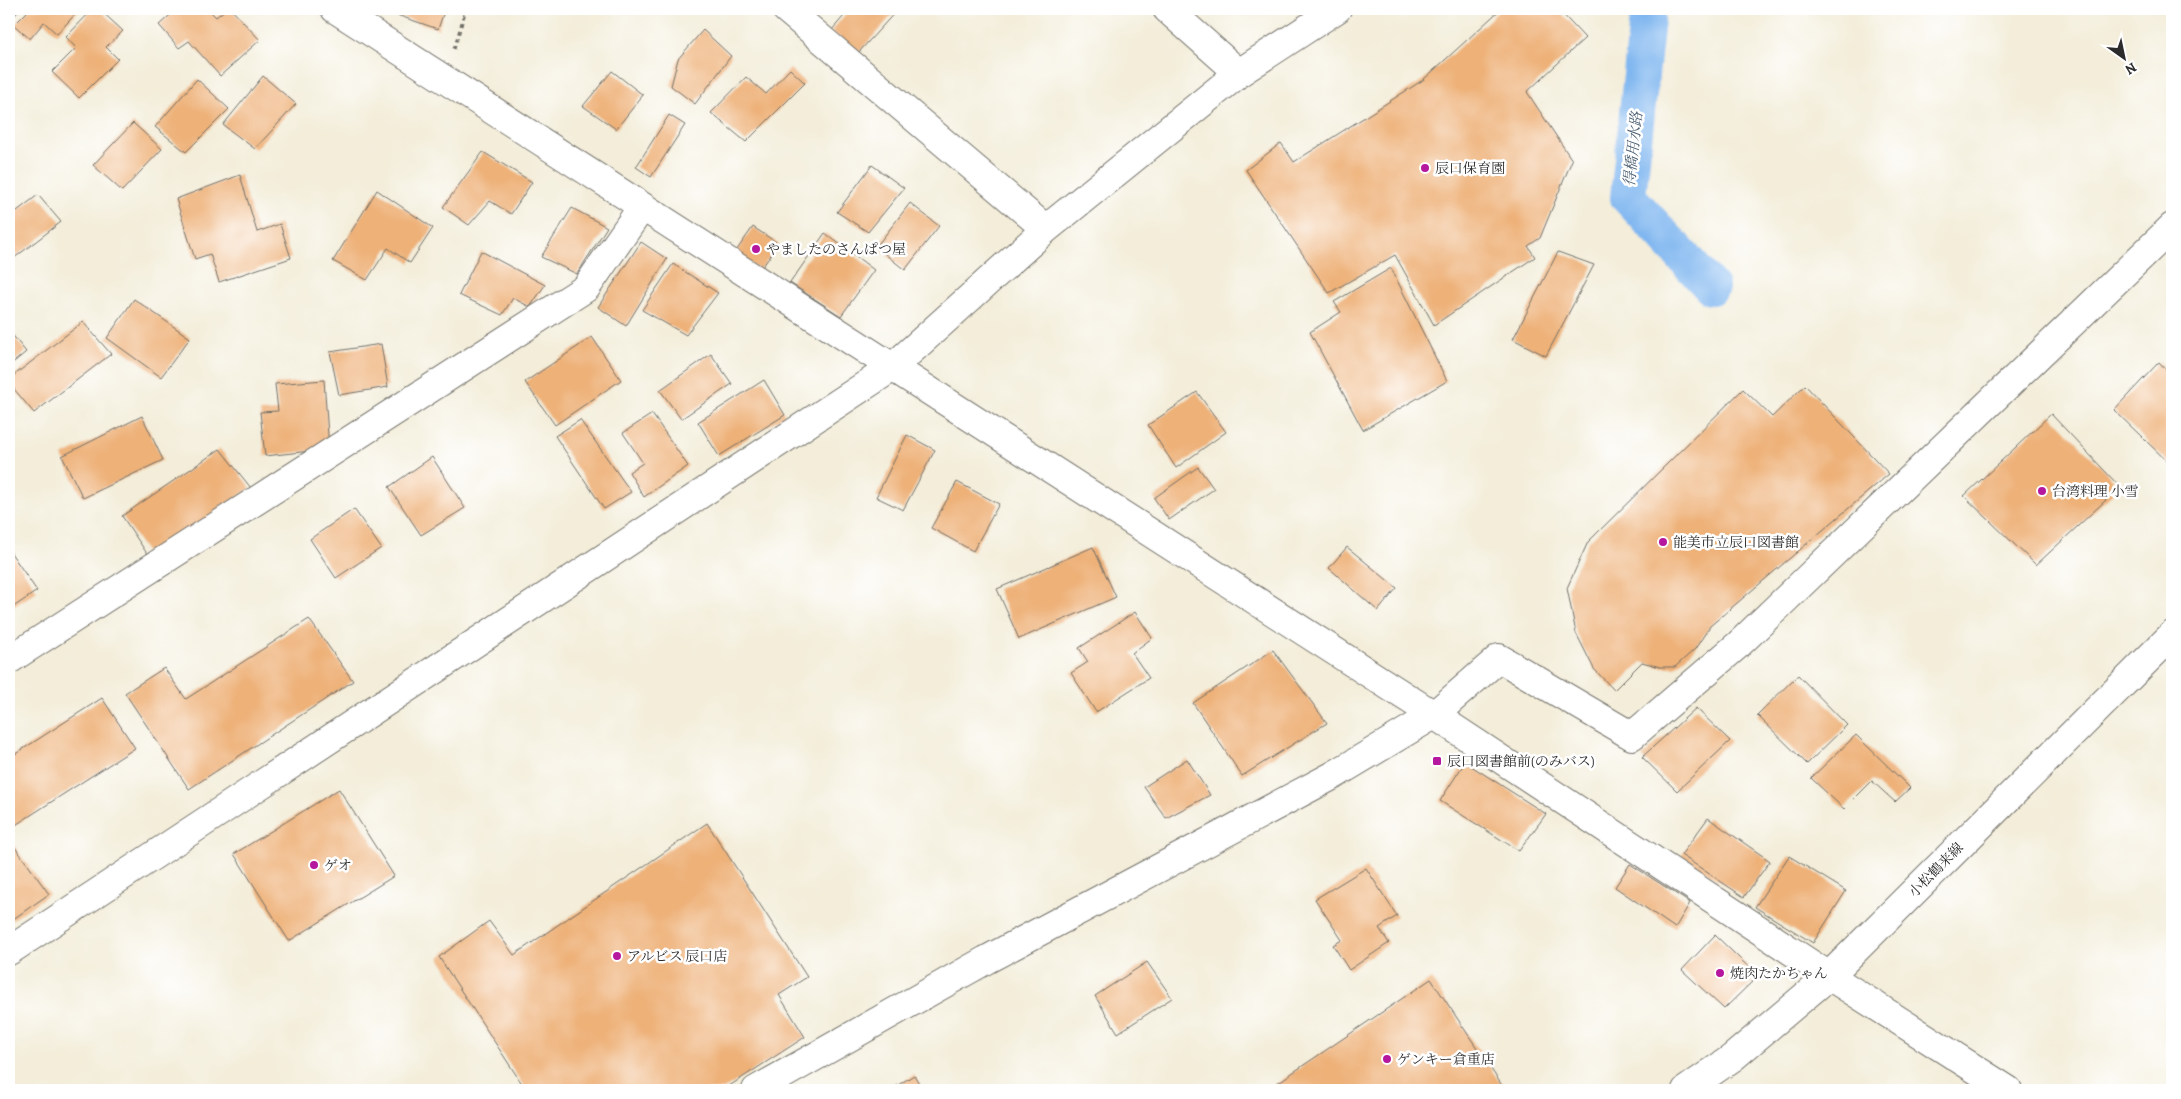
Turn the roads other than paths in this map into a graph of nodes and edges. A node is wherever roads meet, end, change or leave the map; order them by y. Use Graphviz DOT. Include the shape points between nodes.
graph roads {
  1 [pos="335,9"];
  2 [pos="786,9"];
  3 [pos="1167,9"];
  4 [pos="1337,9"];
  5 [pos="1239,73"];
  6 [pos="642,207"];
  7 [pos="2172,227"];
  8 [pos="1046,229"];
  9 [pos="893,367"];
  10 [pos="2172,635"];
  11 [pos="9,660"];
  12 [pos="1434,715"];
  13 [pos="9,951"];
  14 [pos="1829,976"];
  15 [pos="756,1090"];
  16 [pos="1686,1090"];
  17 [pos="2008,1090"];
  1 -- 6 [label="street"];
  2 -- 8 [label="street"];
  3 -- 5 [label="street"];
  4 -- 5 [label="street"];
  5 -- 8 [label="street"];
  6 -- 9 [label="street"];
  6 -- 11 [label="street" via="586,288"];
  7 -- 12 [label="street" via="1739,644 1632,736 1499,658"];
  8 -- 9 [label="street"];
  9 -- 12 [label="street"];
  9 -- 13 [label="street"];
  10 -- 14 [label="street, 小松鶴来線"];
  12 -- 14 [label="street"];
  12 -- 15 [label="street" via="1334,775 986,960"];
  14 -- 16 [label="street, 小松鶴来線" via="1732,1058"];
  14 -- 17 [label="street"];
}
